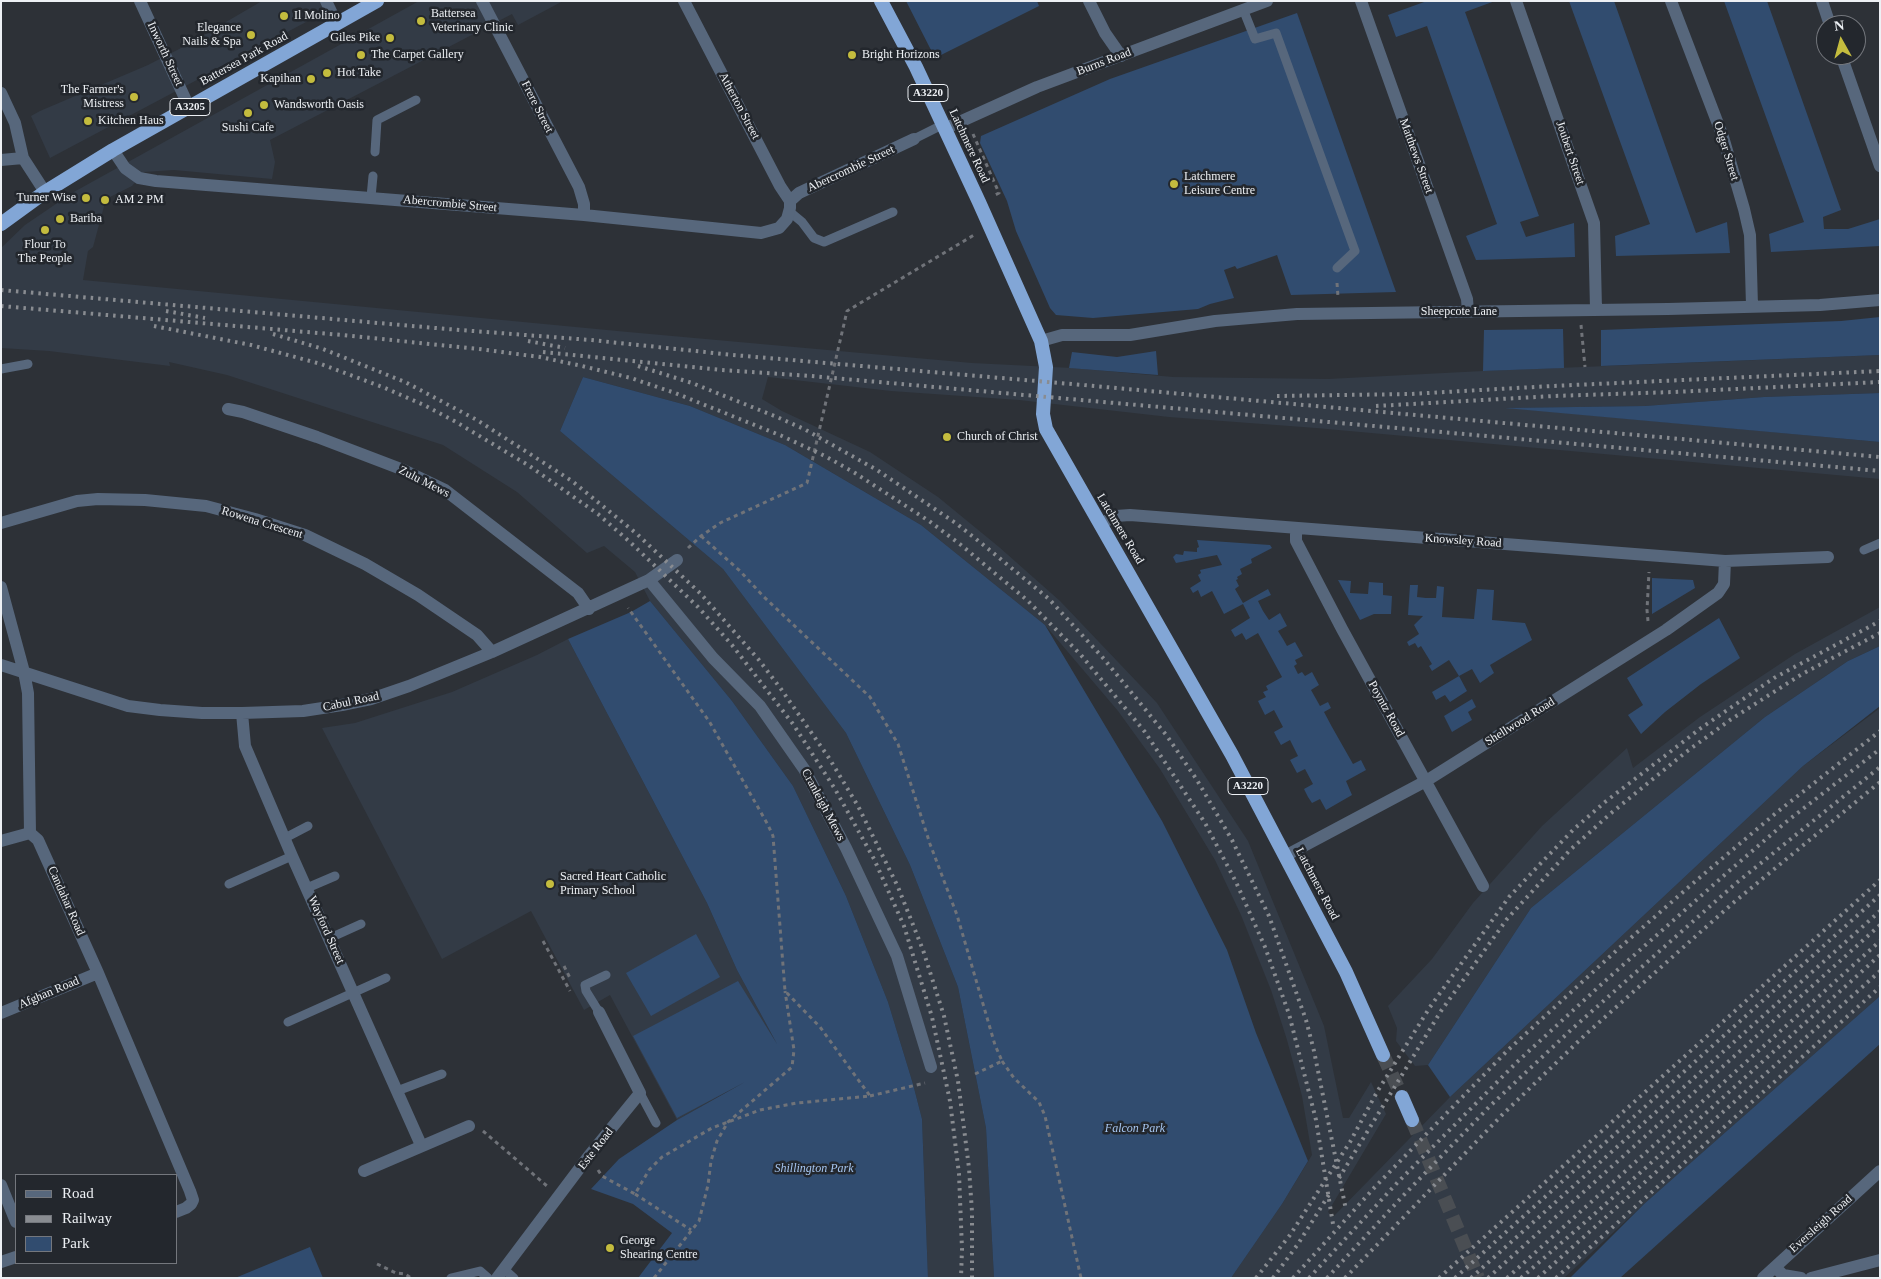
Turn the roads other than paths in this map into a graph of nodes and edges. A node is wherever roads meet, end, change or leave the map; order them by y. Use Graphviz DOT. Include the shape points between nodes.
graph roads {
  1 [pos="140,1"];
  2 [pos="326,1"];
  3 [pos="377,1"];
  4 [pos="482,1"];
  5 [pos="684,1"];
  6 [pos="881,1"];
  7 [pos="1089,1"];
  8 [pos="1267,1"];
  9 [pos="1361,1"];
  10 [pos="1516,1"];
  11 [pos="1671,1"];
  12 [pos="1822,1"];
  13 [pos="1243,9"];
  14 [pos="1827,15"];
  15 [pos="337,24"];
  16 [pos="1121,56"];
  17 [pos="1845,65"];
  18 [pos="1,93"];
  19 [pos="416,100"];
  20 [pos="189,107"];
  21 [pos="943,127"];
  22 [pos="914,138"];
  23 [pos="113,150"];
  24 [pos="375,152"];
  25 [pos="23,158"];
  26 [pos="1,160"];
  27 [pos="1880,166"];
  28 [pos="373,176"];
  29 [pos="45,192"];
  30 [pos="371,197"];
  31 [pos="790,207"];
  32 [pos="893,212"];
  33 [pos="584,216"];
  34 [pos="1,224"];
  35 [pos="1337,268"];
  36 [pos="1880,300"];
  37 [pos="1752,306"];
  38 [pos="1596,309"];
  39 [pos="1468,312"];
  40 [pos="1040,341"];
  41 [pos="28,364"];
  42 [pos="1,369"];
  43 [pos="228,409"];
  44 [pos="1,523"];
  45 [pos="1100,524"];
  46 [pos="1296,529"];
  47 [pos="1880,543"];
  48 [pos="1864,550"];
  49 [pos="1832,557"];
  50 [pos="677,560"];
  51 [pos="1725,561"];
  52 [pos="649,580"];
  53 [pos="1,587"];
  54 [pos="589,609"];
  55 [pos="492,652"];
  56 [pos="1,665"];
  57 [pos="24,672"];
  58 [pos="242,713"];
  59 [pos="1426,781"];
  60 [pos="308,826"];
  61 [pos="30,833"];
  62 [pos="284,838"];
  63 [pos="1,841"];
  64 [pos="292,856"];
  65 [pos="1285,856"];
  66 [pos="334,876"];
  67 [pos="229,884"];
  68 [pos="1483,886"];
  69 [pos="307,888"];
  70 [pos="361,924"];
  71 [pos="330,938"];
  72 [pos="98,973"];
  73 [pos="606,975"];
  74 [pos="386,978"];
  75 [pos="354,992"];
  76 [pos="599,1012"];
  77 [pos="1,1013"];
  78 [pos="288,1022"];
  79 [pos="1383,1055"];
  80 [pos="931,1067"];
  81 [pos="442,1074"];
  82 [pos="397,1091"];
  83 [pos="640,1093"];
  84 [pos="1402,1097"];
  85 [pos="1412,1120"];
  86 [pos="656,1123"];
  87 [pos="469,1126"];
  88 [pos="421,1145"];
  89 [pos="364,1171"];
  90 [pos="1880,1171"];
  91 [pos="1,1186"];
  92 [pos="178,1211"];
  93 [pos="15,1220"];
  94 [pos="15,1257"];
  95 [pos="1880,1260"];
  96 [pos="1,1262"];
  97 [pos="1775,1267"];
  98 [pos="500,1274"];
  99 [pos="451,1278"];
  100 [pos="488,1278"];
  101 [pos="514,1278"];
  102 [pos="1763,1278"];
  103 [pos="1801,1278"];
  104 [pos="1811,1278"];
  1 -- 20 [label="street, Inworth Street"];
  2 -- 15 [label="street"];
  3 -- 15 [label="highway, Battersea Park Road / A3205"];
  4 -- 33 [label="street, Frere Street" via="579,187"];
  5 -- 31 [label="street, Atherton Street"];
  6 -- 21 [label="highway, Latchmere Road / A3220"];
  7 -- 16 [label="street"];
  8 -- 13 [label="street, Burns Road"];
  9 -- 39 [label="street, Matthews Street" via="1467,299"];
  10 -- 38 [label="street, Joubert Street" via="1594,224"];
  11 -- 37 [label="street, Odger Street" via="1723,137 1744,209 1750,235"];
  12 -- 14 [label="street"];
  13 -- 16 [label="street, Burns Road"];
  13 -- 35 [label="lane" via="1255,39 1276,33 1355,251"];
  15 -- 20 [label="highway, Battersea Park Road / A3205"];
  16 -- 21 [label="street, Burns Road"];
  17 -- 27 [label="street"];
  18 -- 25 [label="street" via="15,124"];
  19 -- 24 [label="lane" via="377,120"];
  20 -- 23 [label="highway, Battersea Park Road / A3205"];
  21 -- 22 [label="lane"];
  21 -- 40 [label="highway, Latchmere Road / A3220"];
  22 -- 31 [label="street, Abercrombie Street" via="799,193"];
  23 -- 29 [label="highway, Battersea Park Road / A3205"];
  23 -- 30 [label="street, Abercrombie Street" via="125,168 139,178"];
  25 -- 26 [label="street"];
  25 -- 29 [label="street"];
  28 -- 30 [label="lane"];
  29 -- 34 [label="highway, Battersea Park Road / A3205"];
  30 -- 33 [label="street, Abercrombie Street"];
  31 -- 32 [label="lane" via="814,238 824,242"];
  31 -- 33 [label="street, Abercrombie Street" via="787,220 779,228 761,233"];
  36 -- 37 [label="street, Sheepcote Lane"];
  37 -- 38 [label="street, Sheepcote Lane"];
  38 -- 39 [label="street, Sheepcote Lane"];
  39 -- 40 [label="street, Sheepcote Lane" via="1297,314 1216,321 1130,335 1062,335"];
  40 -- 45 [label="highway, Latchmere Road / A3220" via="1046,367 1043,414 1046,429"];
  41 -- 42 [label="lane"];
  43 -- 54 [label="street, Zulu Mews" via="401,469 445,490 578,593"];
  44 -- 55 [label="street, Rowena Crescent" via="98,498 206,506 305,535 372,569 418,595 476,635"];
  45 -- 46 [label="street, Knowsley Road" via="1116,516 1130,516"];
  45 -- 65 [label="highway, Latchmere Road / A3220" via="1232,755"];
  46 -- 51 [label="street, Knowsley Road"];
  46 -- 59 [label="street, Poyntz Road" via="1296,541"];
  47 -- 48 [label="lane"];
  49 -- 51 [label="street, Knowsley Road"];
  50 -- 52 [label="street, Cabul Road"];
  51 -- 59 [label="street, Shellwood Road" via="1724,584 1718,593 1656,636"];
  52 -- 54 [label="street, Cabul Road"];
  52 -- 80 [label="street, Cranleigh Mews" via="713,658 760,706 804,769 897,956"];
  53 -- 57 [label="street"];
  54 -- 55 [label="street, Cabul Road"];
  55 -- 58 [label="street, Cabul Road" via="372,698 303,711"];
  56 -- 57 [label="street, Cabul Road"];
  57 -- 58 [label="street, Cabul Road" via="128,706"];
  57 -- 61 [label="street" via="28,693"];
  58 -- 62 [label="street, Wayford Street" via="245,746"];
  59 -- 65 [label="street, Shellwood Road"];
  59 -- 68 [label="street, Poyntz Road"];
  60 -- 62 [label="lane"];
  61 -- 63 [label="street"];
  61 -- 72 [label="street, Candahar Road" via="38,840"];
  62 -- 64 [label="street, Wayford Street"];
  64 -- 67 [label="lane"];
  64 -- 69 [label="street, Wayford Street"];
  65 -- 79 [label="highway, Latchmere Road / A3220" via="1346,972"];
  66 -- 69 [label="lane"];
  69 -- 71 [label="street, Wayford Street"];
  70 -- 71 [label="lane"];
  71 -- 75 [label="street, Wayford Street"];
  72 -- 77 [label="street, Afghan Road"];
  72 -- 92 [label="street, Candahar Road" via="190,1190 191,1204"];
  73 -- 76 [label="lane" via="585,985"];
  74 -- 75 [label="lane"];
  75 -- 78 [label="lane"];
  75 -- 82 [label="street, Wayford Street"];
  76 -- 83 [label="street"];
  81 -- 82 [label="lane"];
  82 -- 88 [label="street, Wayford Street"];
  83 -- 86 [label="lane"];
  83 -- 98 [label="street, Este Road"];
  84 -- 85 [label="highway"];
  87 -- 88 [label="street"];
  88 -- 89 [label="street"];
  90 -- 97 [label="street, Eversleigh Road"];
  91 -- 93 [label="street"];
  94 -- 96 [label="street"];
  95 -- 104 [label="street"];
  97 -- 102 [label="street, Eversleigh Road"];
  97 -- 103 [label="street" via="1783,1275"];
  98 -- 101 [label="lane"];
  99 -- 100 [label="lane" via="480,1272"];
}
